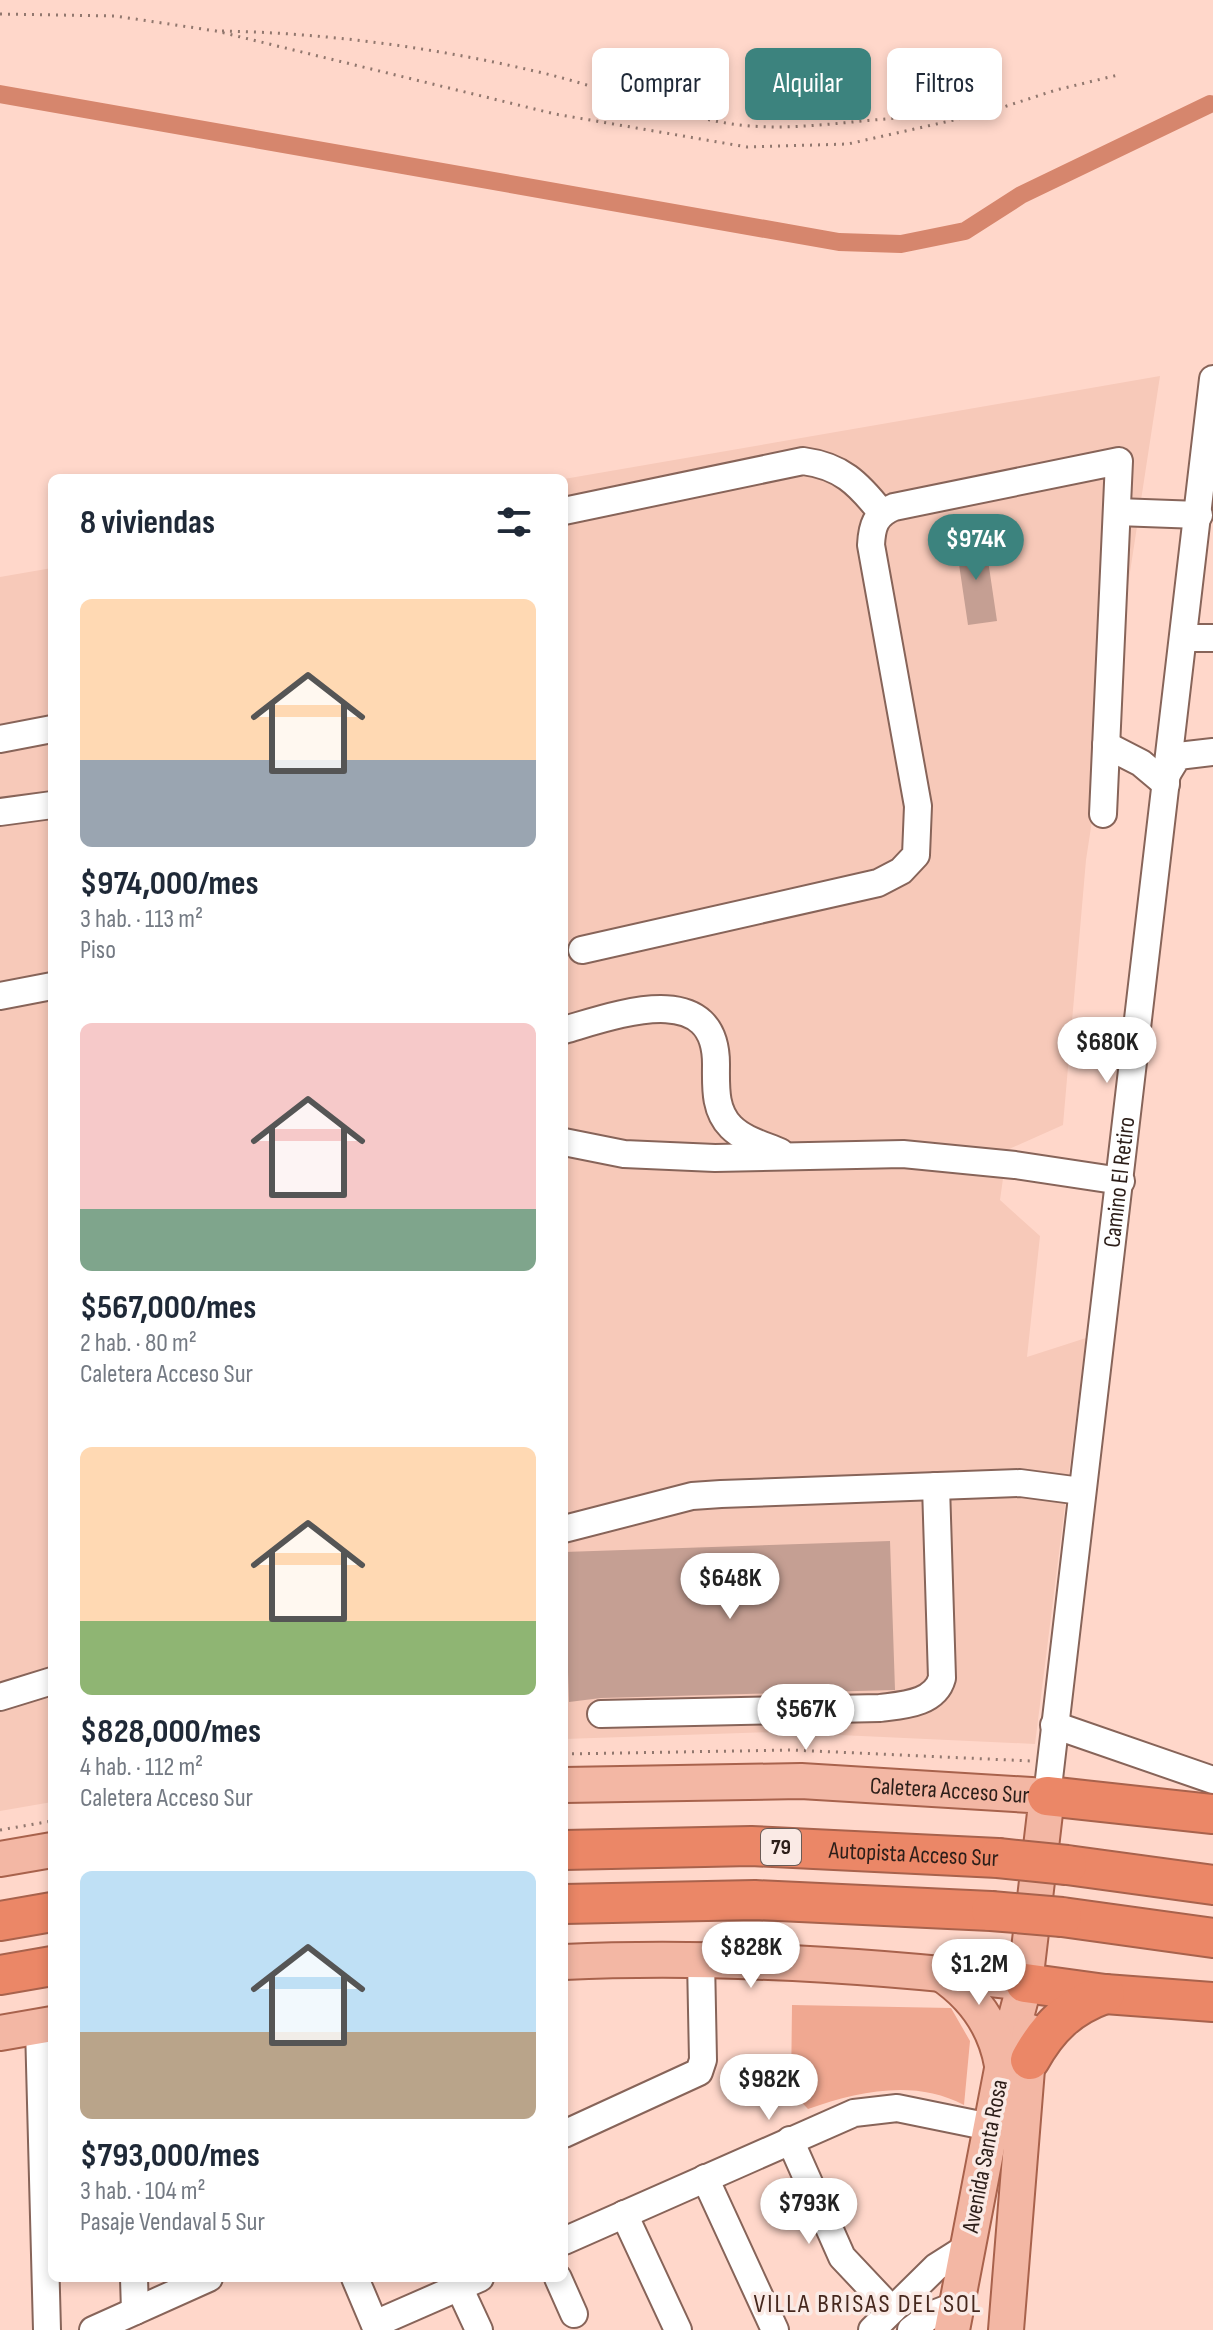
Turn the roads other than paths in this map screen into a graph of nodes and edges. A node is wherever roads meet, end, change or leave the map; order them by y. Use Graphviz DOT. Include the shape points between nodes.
graph roads {
  1 [pos="1213,379"];
  2 [pos="568,510"];
  3 [pos="881,512"];
  4 [pos="1117,512"];
  5 [pos="1199,515"];
  6 [pos="1184,638"];
  7 [pos="1213,638"];
  8 [pos="48,730"];
  9 [pos="0,739"];
  10 [pos="1106,745"];
  11 [pos="1213,752"];
  12 [pos="1167,779"];
  13 [pos="48,806"];
  14 [pos="0,812"];
  15 [pos="1103,814"];
  16 [pos="582,950"];
  17 [pos="48,987"];
  18 [pos="0,996"];
  19 [pos="568,1029"];
  20 [pos="568,1143"];
  21 [pos="787,1155"];
  22 [pos="1121,1181"];
  23 [pos="936,1486"];
  24 [pos="1081,1491"];
  25 [pos="568,1528"];
  26 [pos="48,1682"];
  27 [pos="0,1697"];
  28 [pos="601,1714"];
  29 [pos="1054,1725"];
  30 [pos="1213,1780"];
  31 [pos="568,1785"];
  32 [pos="1047,1796"];
  33 [pos="1213,1814"];
  34 [pos="568,1850"];
  35 [pos="48,1851"];
  36 [pos="0,1859"];
  37 [pos="1213,1885"];
  38 [pos="568,1904"];
  39 [pos="48,1913"];
  40 [pos="0,1921"];
  41 [pos="1213,1938"];
  42 [pos="701,1960"];
  43 [pos="568,1962"];
  44 [pos="48,1967"];
  45 [pos="939,1973"];
  46 [pos="0,1975"];
  47 [pos="1025,1983"];
  48 [pos="1105,1994"];
  49 [pos="1213,2002"];
  50 [pos="45,2025"];
  51 [pos="0,2033"];
  52 [pos="1016,2065"];
  53 [pos="990,2127"];
  54 [pos="568,2132"];
  55 [pos="790,2140"];
  56 [pos="705,2178"];
  57 [pos="624,2214"];
  58 [pos="568,2239"];
  59 [pos="966,2248"];
  60 [pos="1012,2277"];
  61 [pos="134,2282"];
  62 [pos="200,2282"];
  63 [pos="357,2282"];
  64 [pos="470,2282"];
  65 [pos="560,2282"];
  66 [pos="892,2310"];
  67 [pos="135,2311"];
  68 [pos="574,2314"];
  69 [pos="954,2317"];
  70 [pos="1007,2321"];
  71 [pos="376,2327"];
  72 [pos="47,2330"];
  73 [pos="93,2330"];
  74 [pos="479,2330"];
  75 [pos="678,2330"];
  76 [pos="775,2330"];
  77 [pos="872,2330"];
  78 [pos="911,2330"];
  1 -- 5 [label="street, Camino El Retiro"];
  2 -- 3 [label="street" via="803,461 841,470"];
  3 -- 4 [label="street" via="1119,461"];
  3 -- 16 [label="street" via="872,526 871,545 918,806 916,855 878,883"];
  4 -- 5 [label="street"];
  4 -- 10 [label="street"];
  5 -- 6 [label="street, Camino El Retiro"];
  6 -- 7 [label="street"];
  6 -- 12 [label="street, Camino El Retiro"];
  8 -- 9 [label="street"];
  10 -- 12 [label="street"];
  10 -- 15 [label="street"];
  11 -- 12 [label="street" via="1178,756"];
  12 -- 22 [label="street, Camino El Retiro"];
  13 -- 14 [label="street"];
  17 -- 18 [label="street"];
  19 -- 21 [label="street" via="656,1007 695,1016 716,1046 715,1092 730,1126"];
  20 -- 21 [label="street" via="624,1154"];
  21 -- 22 [label="street" via="903,1154"];
  22 -- 24 [label="street, Camino El Retiro"];
  23 -- 24 [label="street" via="1020,1483"];
  23 -- 25 [label="street" via="692,1496"];
  23 -- 28 [label="street" via="942,1678 934,1692 908,1705 880,1708"];
  24 -- 29 [label="street, Camino El Retiro"];
  26 -- 27 [label="street"];
  29 -- 30 [label="street"];
  29 -- 32 [label="street, Camino El Retiro"];
  31 -- 32 [label="main road, Caletera Acceso Sur" via="801,1781"];
  32 -- 33 [label="highway"];
  32 -- 47 [label="main road, Avenida Santa Rosa"];
  34 -- 37 [label="highway, Autopista Acceso Sur / 79, bridge" via="751,1846 998,1858"];
  35 -- 36 [label="main road"];
  38 -- 41 [label="highway, 79, bridge" via="755,1900 991,1911"];
  39 -- 40 [label="highway"];
  42 -- 43 [label="main road"];
  42 -- 45 [label="main road"];
  42 -- 54 [label="street" via="699,2072"];
  44 -- 46 [label="highway"];
  45 -- 47 [label="main road"];
  45 -- 52 [label="main road" via="965,1992"];
  47 -- 48 [label="highway"];
  47 -- 52 [label="main road, Avenida Santa Rosa"];
  48 -- 49 [label="highway"];
  48 -- 52 [label="highway" via="1062,2017"];
  50 -- 51 [label="main road"];
  50 -- 72 [label="street"];
  52 -- 53 [label="main road, Avenida Santa Rosa"];
  52 -- 60 [label="main road, Avenida Santa Rosa"];
  53 -- 55 [label="street" via="881,2108 854,2113"];
  53 -- 59 [label="main road, Avenida Santa Rosa"];
  55 -- 56 [label="street"];
  55 -- 66 [label="street" via="842,2257"];
  56 -- 57 [label="street"];
  56 -- 76 [label="street"];
  57 -- 58 [label="street"];
  57 -- 75 [label="street"];
  59 -- 60 [label="main road" via="987,2254"];
  59 -- 66 [label="street" via="936,2267"];
  59 -- 69 [label="main road, Avenida Santa Rosa"];
  60 -- 70 [label="main road, Avenida Santa Rosa"];
  61 -- 67 [label="street"];
  62 -- 67 [label="street"];
  63 -- 71 [label="street"];
  64 -- 71 [label="street"];
  64 -- 74 [label="street"];
  65 -- 68 [label="street"];
  66 -- 77 [label="street"];
  67 -- 73 [label="street"];
  69 -- 70 [label="main road"];
  69 -- 78 [label="street" via="931,2315"];
}
